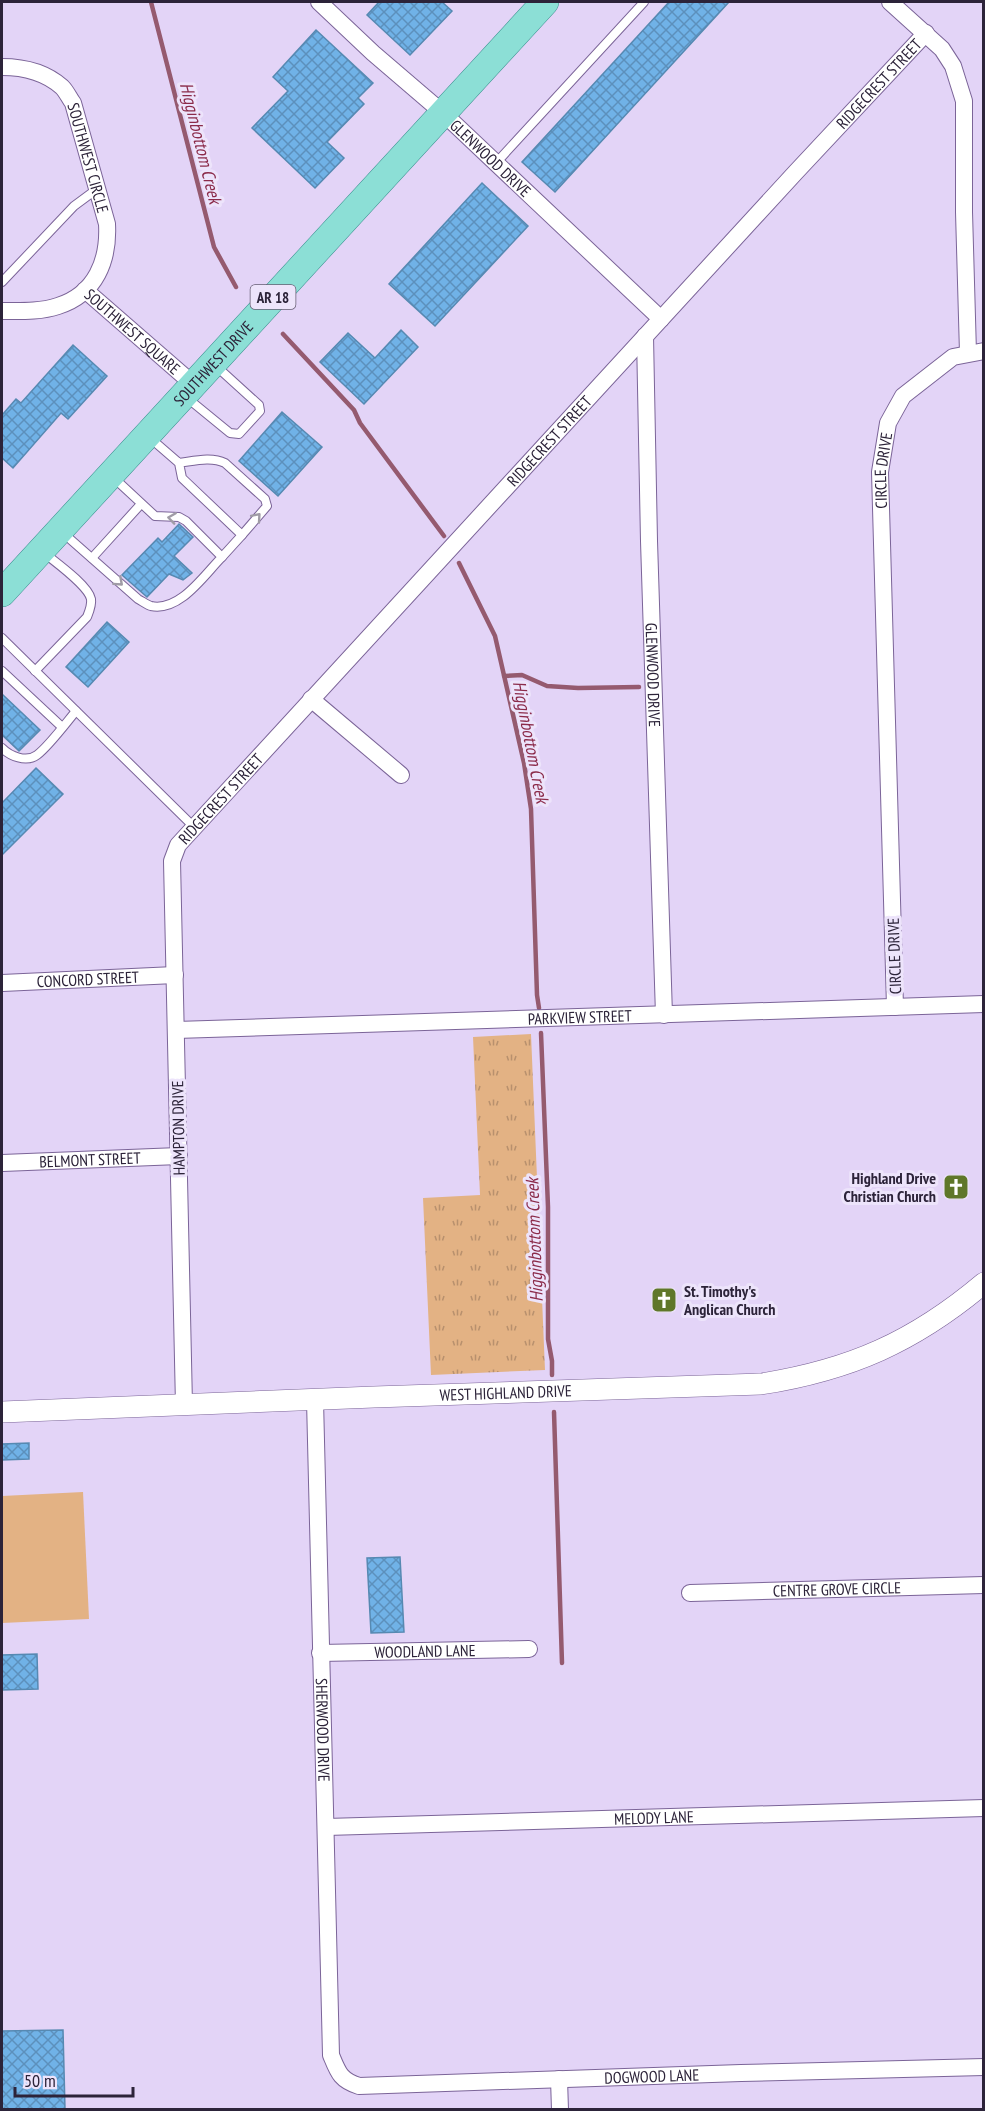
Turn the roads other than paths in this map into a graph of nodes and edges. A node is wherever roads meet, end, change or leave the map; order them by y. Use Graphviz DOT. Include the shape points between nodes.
graph roads {
  1 [pos="319,2"];
  2 [pos="545,2"];
  3 [pos="644,2"];
  4 [pos="890,2"];
  5 [pos="926,33"];
  6 [pos="2,67"];
  7 [pos="443,112"];
  8 [pos="496,163"];
  9 [pos="98,188"];
  10 [pos="2,282"];
  11 [pos="85,290"];
  12 [pos="2,311"];
  13 [pos="661,319"];
  14 [pos="645,336"];
  15 [pos="976,352"];
  16 [pos="212,363"];
  17 [pos="188,390"];
  18 [pos="147,435"];
  19 [pos="179,463"];
  20 [pos="110,475"];
  21 [pos="141,504"];
  22 [pos="60,529"];
  23 [pos="242,535"];
  24 [pos="41,550"];
  25 [pos="222,557"];
  26 [pos="92,558"];
  27 [pos="2,592"];
  28 [pos="2,638"];
  29 [pos="2,671"];
  30 [pos="35,671"];
  31 [pos="311,699"];
  32 [pos="76,711"];
  33 [pos="62,727"];
  34 [pos="2,748"];
  35 [pos="401,775"];
  36 [pos="194,827"];
  37 [pos="175,851"];
  38 [pos="175,975"];
  39 [pos="2,983"];
  40 [pos="984,1004"];
  41 [pos="895,1007"];
  42 [pos="664,1015"];
  43 [pos="176,1030"];
  44 [pos="179,1156"];
  45 [pos="2,1163"];
  46 [pos="984,1283"];
  47 [pos="315,1400"];
  48 [pos="184,1405"];
  49 [pos="2,1412"];
  50 [pos="984,1585"];
  51 [pos="690,1593"];
  52 [pos="528,1649"];
  53 [pos="320,1653"];
  54 [pos="984,1808"];
  55 [pos="326,1827"];
  56 [pos="333,2059"];
  57 [pos="984,2067"];
  58 [pos="559,2079"];
  59 [pos="560,2109"];
  1 -- 7 [label="street, GLENWOOD DRIVE"];
  2 -- 7 [label="main road, SOUTHWEST DRIVE / AR 18"];
  3 -- 8 [label="lane"];
  4 -- 5 [label="street, CIRCLE DRIVE"];
  5 -- 13 [label="street, RIDGECREST STREET"];
  5 -- 15 [label="street, CIRCLE DRIVE" via="953,66 964,101 964,212"];
  6 -- 9 [label="street, SOUTHWEST CIRCLE" via="41,73 68,94"];
  7 -- 8 [label="street, GLENWOOD DRIVE"];
  7 -- 16 [label="main road, SOUTHWEST DRIVE / AR 18"];
  8 -- 13 [label="street, GLENWOOD DRIVE"];
  9 -- 10 [label="lane" via="74,206"];
  9 -- 11 [label="street, SOUTHWEST CIRCLE" via="109,244 99,274"];
  11 -- 12 [label="street, SOUTHWEST SQUARE" via="58,306"];
  11 -- 17 [label="street, SOUTHWEST SQUARE"];
  13 -- 14 [label="street, RIDGECREST STREET"];
  14 -- 31 [label="street, RIDGECREST STREET"];
  14 -- 42 [label="street, GLENWOOD DRIVE"];
  15 -- 41 [label="street, CIRCLE DRIVE" via="953,357 903,396 888,423 880,472"];
  16 -- 17 [label="main road, SOUTHWEST DRIVE / AR 18"];
  16 -- 17 [label="lane" via="254,399 260,411 239,434 234,434"];
  17 -- 18 [label="main road, SOUTHWEST DRIVE / AR 18"];
  18 -- 19 [label="lane"];
  18 -- 20 [label="main road, SOUTHWEST DRIVE / AR 18"];
  19 -- 23 [label="lane" via="182,478"];
  23 -- 19 [label="lane, one-way" via="267,506 265,499 220,460"];
  20 -- 21 [label="lane"];
  20 -- 22 [label="main road, SOUTHWEST DRIVE / AR 18"];
  25 -- 21 [label="lane, one-way" via="186,521 155,516"];
  21 -- 26 [label="lane"];
  22 -- 24 [label="main road, SOUTHWEST DRIVE / AR 18"];
  22 -- 26 [label="lane"];
  23 -- 25 [label="lane"];
  24 -- 27 [label="main road, SOUTHWEST DRIVE / AR 18"];
  24 -- 30 [label="lane" via="91,598 87,617"];
  26 -- 25 [label="lane, one-way" via="151,606 185,598"];
  28 -- 30 [label="lane"];
  29 -- 33 [label="lane"];
  30 -- 32 [label="lane"];
  31 -- 35 [label="street"];
  31 -- 36 [label="street, RIDGECREST STREET"];
  32 -- 33 [label="lane"];
  32 -- 36 [label="lane"];
  33 -- 34 [label="lane" via="36,756 24,758"];
  36 -- 37 [label="street, RIDGECREST STREET"];
  37 -- 38 [label="street, HAMPTON DRIVE"];
  38 -- 39 [label="street, CONCORD STREET"];
  38 -- 43 [label="street, HAMPTON DRIVE"];
  40 -- 41 [label="street, PARKVIEW STREET"];
  41 -- 42 [label="street, PARKVIEW STREET"];
  42 -- 43 [label="street, PARKVIEW STREET"];
  43 -- 44 [label="street, HAMPTON DRIVE"];
  44 -- 45 [label="street, BELMONT STREET"];
  44 -- 48 [label="street, HAMPTON DRIVE"];
  46 -- 47 [label="street, WEST HIGHLAND DRIVE" via="906,1338 831,1370 796,1379 761,1384"];
  47 -- 48 [label="street, WEST HIGHLAND DRIVE"];
  47 -- 53 [label="street, SHERWOOD DRIVE"];
  48 -- 49 [label="street, WEST HIGHLAND DRIVE"];
  50 -- 51 [label="street, CENTRE GROVE CIRCLE"];
  52 -- 53 [label="street, WOODLAND LANE"];
  53 -- 55 [label="street, SHERWOOD DRIVE"];
  54 -- 55 [label="street, MELODY LANE"];
  55 -- 56 [label="street, SHERWOOD DRIVE"];
  56 -- 58 [label="street, DOGWOOD LANE" via="344,2079 360,2086"];
  57 -- 58 [label="street, DOGWOOD LANE"];
  58 -- 59 [label="street"];
}
